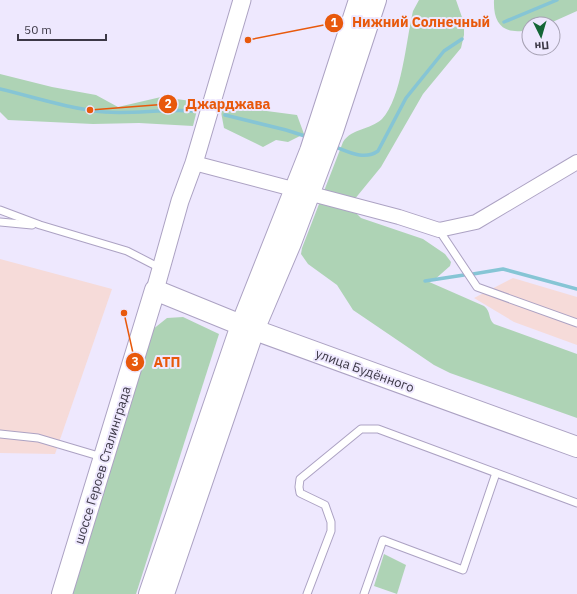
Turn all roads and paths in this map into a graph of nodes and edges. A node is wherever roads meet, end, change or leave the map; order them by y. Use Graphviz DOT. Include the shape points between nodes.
graph roads {
  1 [pos="242,0"];
  2 [pos="359,0"];
  3 [pos="376,0"];
  4 [pos="326,129"];
  5 [pos="576,162"];
  6 [pos="194,163"];
  7 [pos="301,192"];
  8 [pos="0,210"];
  9 [pos="0,222"];
  10 [pos="40,225"];
  11 [pos="439,230"];
  12 [pos="160,268"];
  13 [pos="154,290"];
  14 [pos="577,323"];
  15 [pos="248,328"];
  16 [pos="0,434"];
  17 [pos="577,447"];
  18 [pos="104,458"];
  19 [pos="496,473"];
  20 [pos="577,503"];
  21 [pos="62,594"];
  22 [pos="149,594"];
  23 [pos="164,594"];
  24 [pos="307,594"];
  25 [pos="364,594"];
  1 -- 6 [label="street"];
  2 -- 4 [label="main road"];
  3 -- 4 [label="main road"];
  4 -- 7 [label="main road"];
  5 -- 11 [label="street" via="476,222"];
  6 -- 7 [label="street"];
  6 -- 12 [label="street"];
  7 -- 11 [label="street"];
  7 -- 15 [label="main road" via="291,243"];
  8 -- 10 [label="lane"];
  9 -- 10 [label="lane"];
  10 -- 12 [label="lane" via="127,251"];
  11 -- 14 [label="lane" via="477,287"];
  12 -- 13 [label="street"];
  13 -- 15 [label="main road, улица Будённого"];
  13 -- 18 [label="main road, шоссе Героев Сталинграда"];
  15 -- 17 [label="main road, улица Будённого"];
  15 -- 22 [label="main road"];
  15 -- 23 [label="main road"];
  16 -- 18 [label="lane" via="38,438"];
  18 -- 21 [label="main road, шоссе Героев Сталинграда"];
  19 -- 20 [label="lane"];
  19 -- 24 [label="lane" via="378,429 361,429 300,479 300,493 325,505 331,522 331,532"];
  19 -- 25 [label="lane" via="463,570 384,540"];
}
